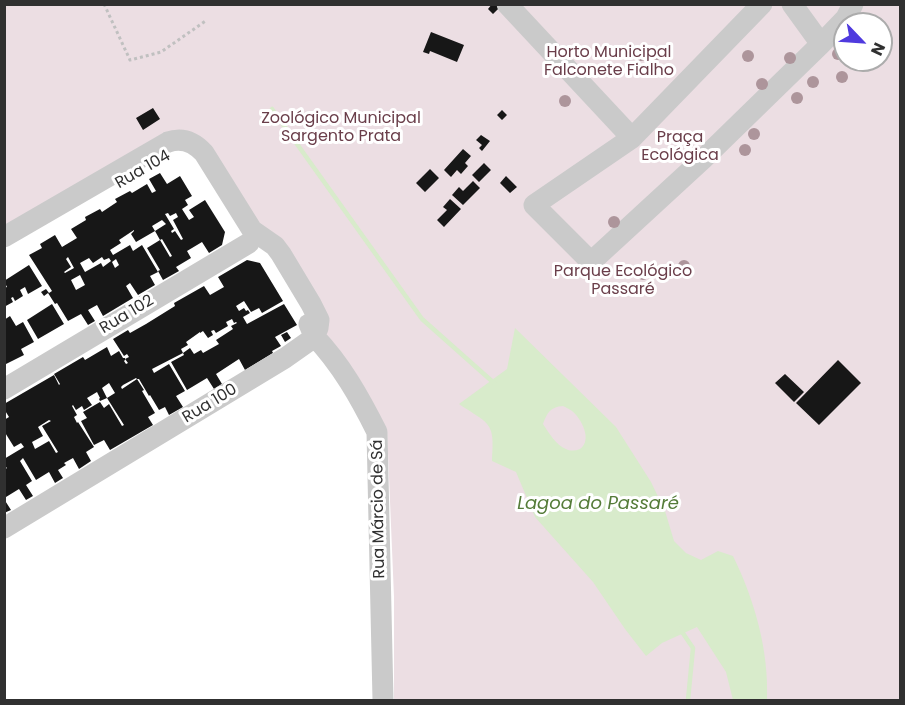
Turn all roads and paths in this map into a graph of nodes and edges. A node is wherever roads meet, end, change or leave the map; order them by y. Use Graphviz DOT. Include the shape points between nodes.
graph roads {
  1 [pos="104,4"];
  2 [pos="507,4"];
  3 [pos="762,4"];
  4 [pos="792,4"];
  5 [pos="853,4"];
  6 [pos="207,20"];
  7 [pos="821,44"];
  8 [pos="632,138"];
  9 [pos="4,237"];
  10 [pos="249,243"];
  11 [pos="4,250"];
  12 [pos="314,336"];
  13 [pos="4,389"];
  14 [pos="4,528"];
  15 [pos="384,700"];
  1 -- 6 [label="path" via="130,60 161,52"];
  2 -- 8 [label="street"];
  3 -- 8 [label="street"];
  4 -- 7 [label="street"];
  5 -- 7 [label="street" via="846,18"];
  7 -- 8 [label="street" via="591,262 534,205"];
  9 -- 12 [label="street" via="168,142 188,142 204,153 252,230 281,254 319,320"];
  10 -- 11 [label="street, Rua 104" via="195,159 177,150"];
  10 -- 12 [label="street" via="270,257"];
  10 -- 13 [label="street, Rua 102"];
  12 -- 14 [label="street, Rua 100" via="285,358"];
  12 -- 15 [label="street, Rua Márcio de Sá" via="343,372 377,432"];
}
